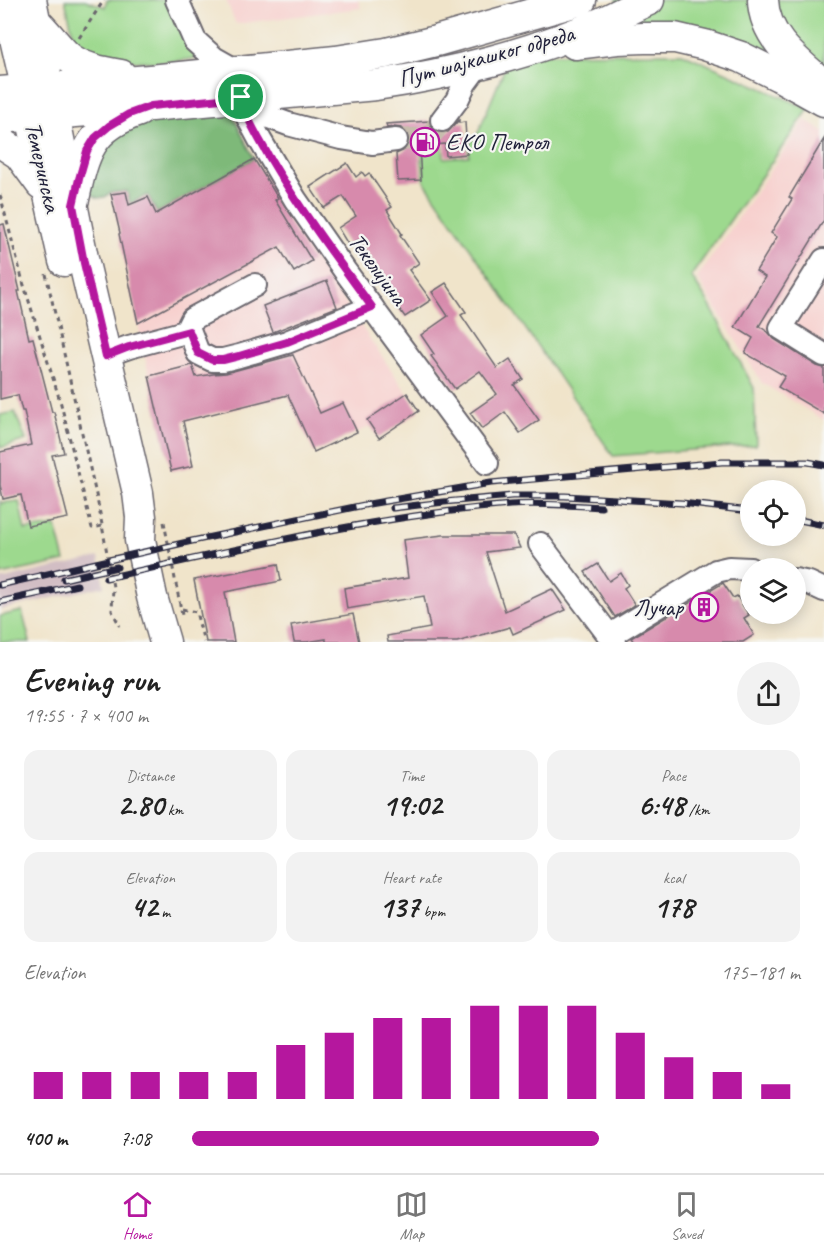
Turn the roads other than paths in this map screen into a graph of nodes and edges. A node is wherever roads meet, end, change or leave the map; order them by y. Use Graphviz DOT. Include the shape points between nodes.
graph roads {
  1 [pos="5,0"];
  2 [pos="177,0"];
  3 [pos="553,0"];
  4 [pos="581,0"];
  5 [pos="649,0"];
  6 [pos="763,0"];
  7 [pos="34,11"];
  8 [pos="515,19"];
  9 [pos="0,37"];
  10 [pos="539,46"];
  11 [pos="479,64"];
  12 [pos="824,85"];
  13 [pos="244,88"];
  14 [pos="151,93"];
  15 [pos="32,100"];
  16 [pos="824,101"];
  17 [pos="0,118"];
  18 [pos="442,120"];
  19 [pos="396,140"];
  20 [pos="0,142"];
  21 [pos="61,200"];
  22 [pos="824,260"];
  23 [pos="255,285"];
  24 [pos="372,307"];
  25 [pos="189,331"];
  26 [pos="824,355"];
  27 [pos="106,356"];
  28 [pos="488,463"];
  29 [pos="140,540"];
  30 [pos="540,543"];
  31 [pos="740,569"];
  32 [pos="806,582"];
  33 [pos="824,590"];
  34 [pos="168,622"];
  35 [pos="611,639"];
  36 [pos="173,642"];
  1 -- 9 [label="main road"];
  1 -- 15 [label="main road, Темеринска"];
  2 -- 13 [label="street" via="195,41"];
  3 -- 8 [label="main road"];
  4 -- 8 [label="main road, Пут шајкашког одреда"];
  5 -- 10 [label="main road, Пут шајкашког одреда"];
  6 -- 12 [label="main road" via="772,33"];
  7 -- 14 [label="main road" via="74,61 111,73"];
  7 -- 15 [label="main road, Темеринска"];
  8 -- 13 [label="main road, Пут шајкашког одреда" via="386,53 336,61"];
  10 -- 11 [label="main road, Пут шајкашког одреда"];
  10 -- 16 [label="main road" via="675,38 741,57"];
  11 -- 13 [label="main road, Пут шајкашког одреда" via="376,85"];
  11 -- 18 [label="street"];
  13 -- 14 [label="main road, Пут шајкашког одреда"];
  13 -- 19 [label="street" via="266,116 288,124 372,143"];
  13 -- 24 [label="street, Текелијина" via="245,112 276,170"];
  14 -- 15 [label="main road, Пут шајкашког одреда"];
  14 -- 21 [label="main road" via="95,138 79,179"];
  15 -- 17 [label="main road, Пут шајкашког одреда"];
  15 -- 21 [label="main road, Темеринска"];
  20 -- 21 [label="main road" via="19,154"];
  21 -- 27 [label="main road, Темеринска" via="84,263"];
  21 -- 29 [label="main road, Темеринска" via="95,395 129,523"];
  22 -- 26 [label="street" via="781,328"];
  23 -- 25 [label="street" via="192,319"];
  24 -- 25 [label="street" via="287,342 223,360 198,353"];
  24 -- 28 [label="street, Текелијина"];
  25 -- 27 [label="street"];
  27 -- 29 [label="main road, Темеринска" via="138,493"];
  29 -- 34 [label="main road, Темеринска" via="152,597"];
  30 -- 35 [label="street"];
  31 -- 35 [label="street" via="716,571"];
  32 -- 33 [label="street"];
  34 -- 36 [label="main road, Темеринска"];
}
